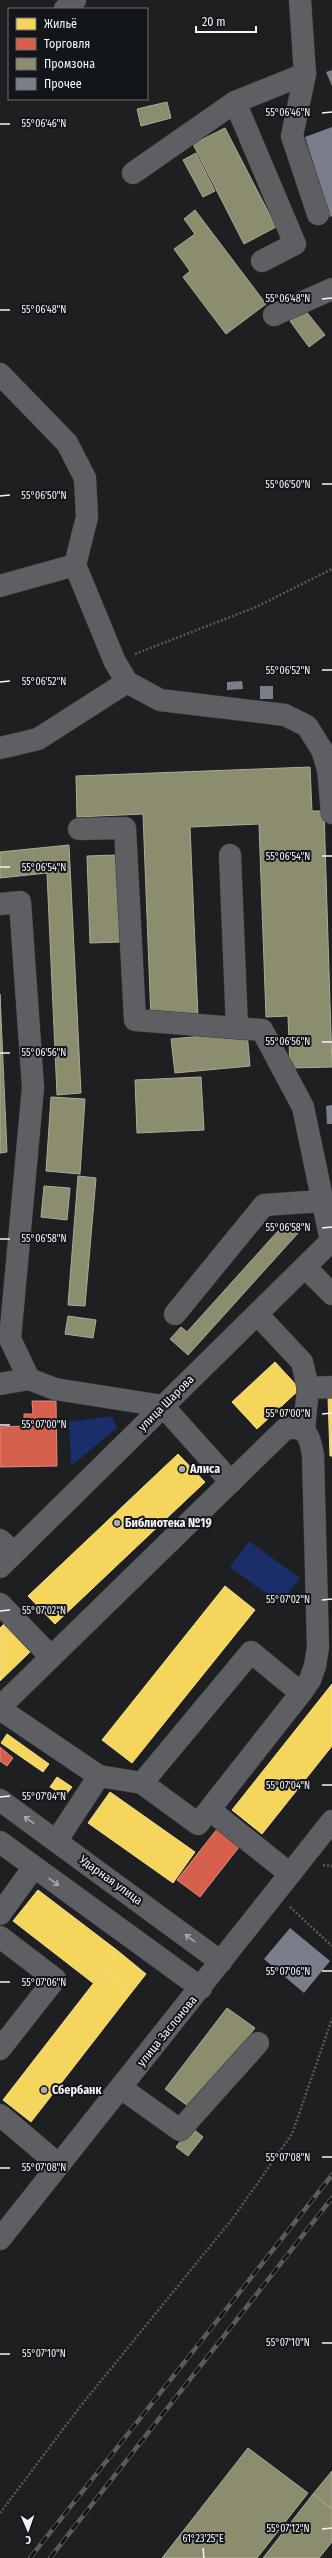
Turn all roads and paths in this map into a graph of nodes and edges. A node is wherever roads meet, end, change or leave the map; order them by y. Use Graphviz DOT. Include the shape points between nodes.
graph roads {
  1 [pos="75,0"];
  2 [pos="300,0"];
  3 [pos="66,8"];
  4 [pos="305,74"];
  5 [pos="235,102"];
  6 [pos="133,173"];
  7 [pos="318,214"];
  8 [pos="262,261"];
  9 [pos="332,289"];
  10 [pos="274,315"];
  11 [pos="2,378"];
  12 [pos="76,565"];
  13 [pos="332,569"];
  14 [pos="0,586"];
  15 [pos="116,662"];
  16 [pos="126,682"];
  17 [pos="0,748"];
  18 [pos="332,813"];
  19 [pos="79,829"];
  20 [pos="230,855"];
  21 [pos="0,904"];
  22 [pos="237,1028"];
  23 [pos="322,1201"];
  24 [pos="331,1241"];
  25 [pos="8,1250"];
  26 [pos="305,1267"];
  27 [pos="332,1294"];
  28 [pos="175,1314"];
  29 [pos="257,1314"];
  30 [pos="29,1379"];
  31 [pos="0,1384"];
  32 [pos="332,1387"];
  33 [pos="308,1388"];
  34 [pos="163,1406"];
  35 [pos="304,1430"];
  36 [pos="231,1482"];
  37 [pos="5,1554"];
  38 [pos="0,1604"];
  39 [pos="51,1657"];
  40 [pos="301,1692"];
  41 [pos="0,1708"];
  42 [pos="99,1776"];
  43 [pos="142,1783"];
  44 [pos="0,1800"];
  45 [pos="210,1810"];
  46 [pos="332,1822"];
  47 [pos="57,1840"];
  48 [pos="0,1842"];
  49 [pos="34,1867"];
  50 [pos="290,1874"];
  51 [pos="275,1894"];
  52 [pos="0,1914"];
  53 [pos="0,1937"];
  54 [pos="332,1946"];
  55 [pos="222,1962"];
  56 [pos="201,1988"];
  57 [pos="332,2019"];
  58 [pos="258,2043"];
  59 [pos="0,2049"];
  60 [pos="121,2088"];
  61 [pos="0,2115"];
  62 [pos="59,2165"];
  63 [pos="0,2239"];
  64 [pos="0,2513"];
  1 -- 3 [label="street"];
  2 -- 4 [label="street"];
  4 -- 5 [label="street"];
  4 -- 7 [label="street" via="292,136"];
  5 -- 6 [label="street"];
  5 -- 8 [label="street" via="295,244"];
  9 -- 10 [label="street"];
  11 -- 12 [label="street" via="67,443 85,478 87,517"];
  12 -- 14 [label="street"];
  12 -- 15 [label="street"];
  13 -- 15 [label="path" via="256,607"];
  15 -- 16 [label="street"];
  16 -- 17 [label="street" via="38,739"];
  16 -- 18 [label="street" via="160,700 285,715 307,726 322,750 328,769"];
  19 -- 22 [label="street" via="125,828 135,1020"];
  20 -- 22 [label="street"];
  21 -- 25 [label="street" via="20,902 34,1087"];
  22 -- 23 [label="street" via="262,1030 303,1107"];
  23 -- 24 [label="street"];
  23 -- 28 [label="street" via="264,1205"];
  24 -- 26 [label="street, улица Шарова"];
  25 -- 30 [label="street" via="10,1339"];
  26 -- 27 [label="street"];
  26 -- 29 [label="street, улица Шарова"];
  29 -- 33 [label="street" via="302,1362"];
  29 -- 34 [label="street, улица Шарова"];
  30 -- 31 [label="street"];
  30 -- 34 [label="street" via="55,1389"];
  32 -- 33 [label="street"];
  33 -- 35 [label="street"];
  34 -- 36 [label="street"];
  34 -- 37 [label="street, улица Шарова"];
  35 -- 36 [label="street" via="295,1427 285,1430"];
  35 -- 40 [label="street" via="310,1438 313,1455 318,1647 310,1680"];
  36 -- 39 [label="street"];
  38 -- 39 [label="street"];
  39 -- 41 [label="street"];
  40 -- 43 [label="street" via="250,1652"];
  40 -- 45 [label="street"];
  41 -- 42 [label="street"];
  42 -- 43 [label="street"];
  42 -- 47 [label="street"];
  43 -- 45 [label="street" via="198,1824"];
  47 -- 44 [label="street, Ударная улица, one-way"];
  45 -- 50 [label="street"];
  46 -- 50 [label="street, улица Заслонова"];
  55 -- 47 [label="street, Ударная улица, one-way"];
  48 -- 49 [label="street"];
  49 -- 52 [label="street"];
  49 -- 56 [label="street, one-way"];
  50 -- 51 [label="street, улица Заслонова"];
  51 -- 54 [label="path"];
  51 -- 55 [label="street, улица Заслонова"];
  53 -- 59 [label="street" via="55,1979"];
  55 -- 56 [label="street, улица Заслонова"];
  56 -- 60 [label="street, улица Заслонова"];
  57 -- 64 [label="path" via="292,2134 234,2218 84,2402"];
  58 -- 60 [label="street" via="180,2130"];
  60 -- 62 [label="street, улица Заслонова"];
  61 -- 62 [label="street"];
  62 -- 63 [label="street, улица Заслонова"];
}
